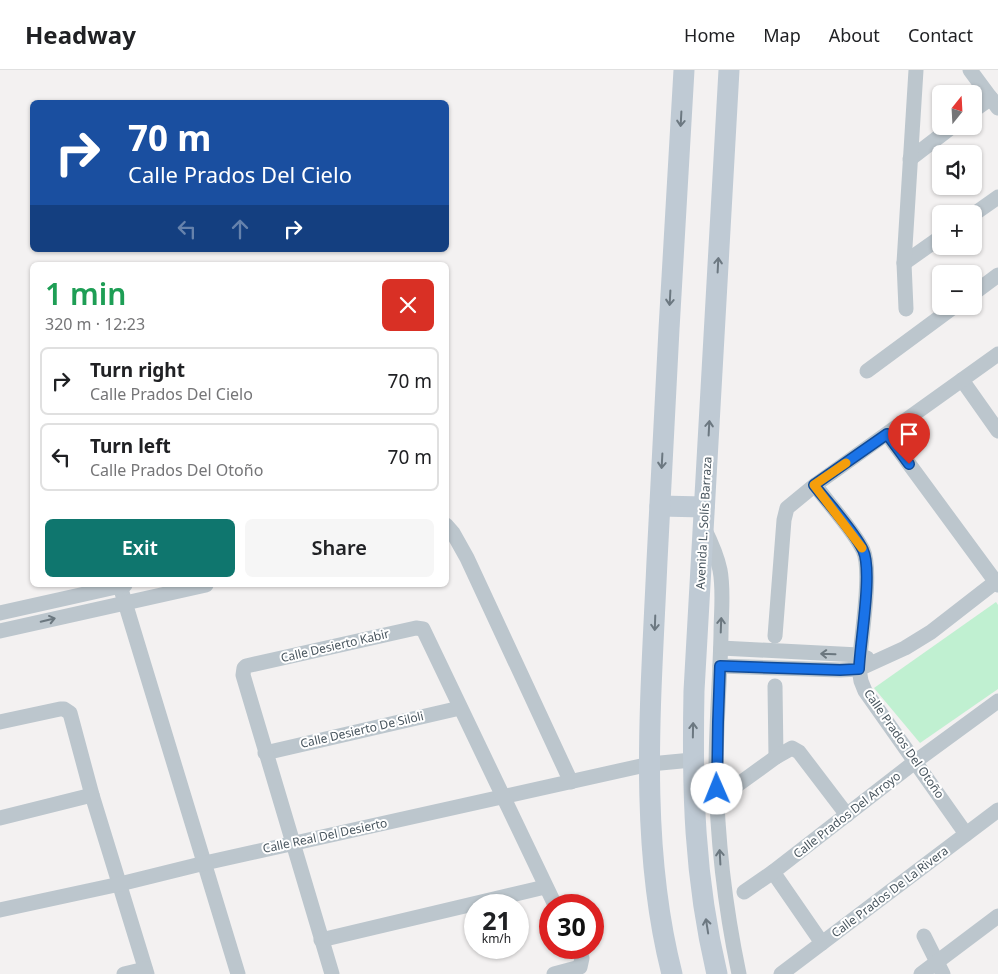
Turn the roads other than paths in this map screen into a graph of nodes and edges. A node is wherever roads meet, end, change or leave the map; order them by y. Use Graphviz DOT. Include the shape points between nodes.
graph roads {
  1 [pos="684,70"];
  2 [pos="729,70"];
  3 [pos="916,70"];
  4 [pos="970,70"];
  5 [pos="994,103"];
  6 [pos="982,107"];
  7 [pos="941,135"];
  8 [pos="910,159"];
  9 [pos="998,197"];
  10 [pos="982,208"];
  11 [pos="932,243"];
  12 [pos="904,263"];
  13 [pos="998,275"];
  14 [pos="982,286"];
  15 [pos="906,309"];
  16 [pos="943,315"];
  17 [pos="998,354"];
  18 [pos="867,371"];
  19 [pos="962,380"];
  20 [pos="998,431"];
  21 [pos="887,434"];
  22 [pos="814,485"];
  23 [pos="660,506"];
  24 [pos="704,517"];
  25 [pos="449,529"];
  26 [pos="997,583"];
  27 [pos="117,587"];
  28 [pos="122,587"];
  29 [pos="197,587"];
  30 [pos="125,603"];
  31 [pos="0,613"];
  32 [pos="0,631"];
  33 [pos="775,636"];
  34 [pos="720,648"];
  35 [pos="859,662"];
  36 [pos="720,666"];
  37 [pos="775,686"];
  38 [pos="998,701"];
  39 [pos="460,708"];
  40 [pos="0,722"];
  41 [pos="265,753"];
  42 [pos="776,757"];
  43 [pos="692,760"];
  44 [pos="916,761"];
  45 [pos="650,764"];
  46 [pos="572,782"];
  47 [pos="736,786"];
  48 [pos="92,795"];
  49 [pos="502,797"];
  50 [pos="998,810"];
  51 [pos="847,815"];
  52 [pos="0,818"];
  53 [pos="966,834"];
  54 [pos="292,844"];
  55 [pos="205,862"];
  56 [pos="773,872"];
  57 [pos="120,884"];
  58 [pos="545,887"];
  59 [pos="744,892"];
  60 [pos="549,894"];
  61 [pos="0,910"];
  62 [pos="998,916"];
  63 [pos="924,936"];
  64 [pos="321,940"];
  65 [pos="822,943"];
  66 [pos="582,959"];
  67 [pos="940,968"];
  68 [pos="146,972"];
  69 [pos="124,974"];
  70 [pos="238,974"];
  71 [pos="332,974"];
  72 [pos="554,974"];
  73 [pos="672,974"];
  74 [pos="717,974"];
  75 [pos="739,974"];
  76 [pos="782,974"];
  77 [pos="920,974"];
  1 -- 23 [label="main road, one-way"];
  24 -- 2 [label="main road, Avenida L. Solís Barraza, one-way"];
  3 -- 8 [label="street"];
  4 -- 5 [label="street"];
  5 -- 6 [label="street"];
  7 -- 8 [label="street"];
  8 -- 12 [label="street"];
  9 -- 10 [label="street"];
  11 -- 12 [label="street"];
  12 -- 15 [label="street"];
  13 -- 14 [label="street"];
  16 -- 18 [label="street"];
  17 -- 19 [label="street"];
  19 -- 20 [label="street"];
  19 -- 21 [label="street"];
  21 -- 22 [label="street"];
  21 -- 26 [label="street"];
  22 -- 33 [label="street" via="785,513"];
  22 -- 35 [label="street, Calle Prados Del Otoño" via="864,551 866,578"];
  23 -- 24 [label="main road"];
  23 -- 45 [label="main road, one-way"];
  34 -- 24 [label="street, one-way" via="720,573"];
  43 -- 24 [label="main road, Avenida L. Solís Barraza, one-way"];
  25 -- 46 [label="street" via="474,574"];
  26 -- 35 [label="street" via="905,648 876,662"];
  27 -- 31 [label="street"];
  28 -- 30 [label="street"];
  29 -- 30 [label="street"];
  32 -- 30 [label="street, one-way"];
  30 -- 55 [label="street"];
  35 -- 34 [label="street, one-way"];
  34 -- 36 [label="street"];
  35 -- 36 [label="street" via="840,670"];
  35 -- 44 [label="street, Calle Prados Del Otoño" via="865,691"];
  75 -- 36 [label="street, one-way" via="720,860 716,772"];
  37 -- 42 [label="street"];
  38 -- 44 [label="street, Calle Prados Del Arroyo"];
  39 -- 41 [label="street, Calle Desierto De Siloli"];
  39 -- 41 [label="street, Calle Desierto Kabir" via="424,630 420,628 246,666 242,671"];
  39 -- 49 [label="street, Calle Desierto Kabir"];
  40 -- 48 [label="street" via="67,710"];
  41 -- 54 [label="street, Calle Desierto Kabir"];
  42 -- 47 [label="street"];
  42 -- 51 [label="street" via="792,748 798,752"];
  43 -- 45 [label="street, Calle Real Del Desierto"];
  74 -- 43 [label="main road, Avenida L. Solís Barraza, one-way" via="699,876"];
  44 -- 51 [label="street, Calle Prados Del Arroyo"];
  44 -- 53 [label="street, Calle Prados Del Otoño"];
  45 -- 46 [label="street, Calle Real Del Desierto"];
  45 -- 73 [label="main road" via="651,836"];
  46 -- 49 [label="street, Calle Real Del Desierto"];
  48 -- 52 [label="street"];
  48 -- 57 [label="street"];
  49 -- 54 [label="street, Calle Real Del Desierto"];
  49 -- 58 [label="street, Calle Desierto Kabir"];
  50 -- 53 [label="street, Calle Prados De La Rivera"];
  51 -- 56 [label="street, Calle Prados Del Arroyo"];
  53 -- 65 [label="street, Calle Prados De La Rivera"];
  54 -- 55 [label="street, Calle Real Del Desierto"];
  54 -- 64 [label="street, Calle Desierto Kabir"];
  55 -- 57 [label="street, Calle Real Del Desierto"];
  55 -- 70 [label="street"];
  56 -- 59 [label="street, Calle Prados Del Arroyo"];
  56 -- 65 [label="street"];
  57 -- 61 [label="street, Calle Real Del Desierto"];
  57 -- 68 [label="street"];
  58 -- 60 [label="street, Calle Desierto Kabir"];
  58 -- 64 [label="street"];
  62 -- 67 [label="street"];
  63 -- 67 [label="street"];
  64 -- 71 [label="street, Calle Desierto Kabir"];
  65 -- 76 [label="street, Calle Prados De La Rivera"];
  66 -- 72 [label="street" via="580,967"];
  67 -- 77 [label="street"];
  68 -- 69 [label="street"];
}
